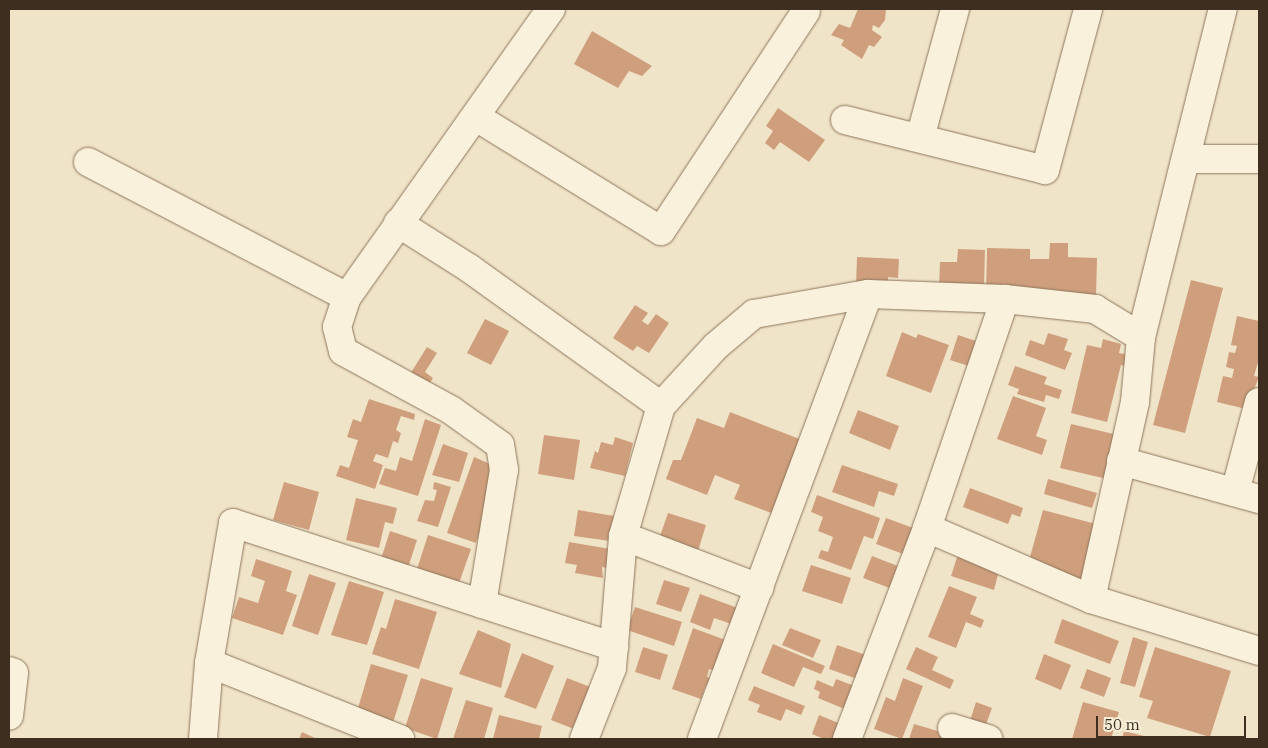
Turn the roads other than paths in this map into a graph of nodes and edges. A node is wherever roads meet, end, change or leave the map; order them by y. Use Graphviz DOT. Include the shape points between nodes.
graph roads {
  1 [pos="551,9"];
  2 [pos="955,9"];
  3 [pos="1088,9"];
  4 [pos="1223,9"];
  5 [pos="806,11"];
  6 [pos="476,117"];
  7 [pos="845,120"];
  8 [pos="920,138"];
  9 [pos="1186,159"];
  10 [pos="1259,159"];
  11 [pos="88,162"];
  12 [pos="398,223"];
  13 [pos="868,294"];
  14 [pos="347,297"];
  15 [pos="1005,299"];
  16 [pos="1141,337"];
  17 [pos="1259,402"];
  18 [pos="661,406"];
  19 [pos="1121,461"];
  20 [pos="1247,495"];
  21 [pos="927,528"];
  22 [pos="623,536"];
  23 [pos="758,588"];
  24 [pos="1091,599"];
  25 [pos="482,604"];
  26 [pos="614,647"];
  27 [pos="1259,651"];
  28 [pos="209,663"];
  29 [pos="9,671"];
  30 [pos="9,716"];
  31 [pos="952,728"];
  32 [pos="203,739"];
  33 [pos="400,739"];
  34 [pos="584,739"];
  35 [pos="702,739"];
  36 [pos="846,739"];
  37 [pos="988,739"];
  1 -- 6 [label="street"];
  2 -- 8 [label="street"];
  3 -- 8 [label="street" via="1045,170"];
  4 -- 9 [label="street"];
  5 -- 6 [label="street" via="661,231"];
  6 -- 12 [label="street"];
  7 -- 8 [label="street"];
  9 -- 10 [label="street"];
  9 -- 16 [label="street"];
  11 -- 14 [label="street"];
  12 -- 14 [label="street"];
  12 -- 18 [label="street" via="469,268"];
  13 -- 15 [label="street"];
  13 -- 18 [label="street" via="754,314 716,346"];
  13 -- 23 [label="street"];
  14 -- 25 [label="street" via="337,327 343,351 451,410 500,445 504,470"];
  15 -- 16 [label="street" via="1095,309"];
  15 -- 21 [label="street"];
  16 -- 19 [label="street" via="1135,402"];
  17 -- 20 [label="street"];
  18 -- 22 [label="street"];
  19 -- 20 [label="street"];
  19 -- 24 [label="street"];
  21 -- 24 [label="street"];
  21 -- 36 [label="street"];
  22 -- 23 [label="street"];
  22 -- 26 [label="street"];
  23 -- 35 [label="street"];
  24 -- 27 [label="street"];
  25 -- 26 [label="street"];
  25 -- 28 [label="street" via="233,523"];
  26 -- 34 [label="street" via="612,668"];
  28 -- 32 [label="street"];
  28 -- 33 [label="street"];
  29 -- 30 [label="street" via="14,673"];
  31 -- 37 [label="street"];
}
